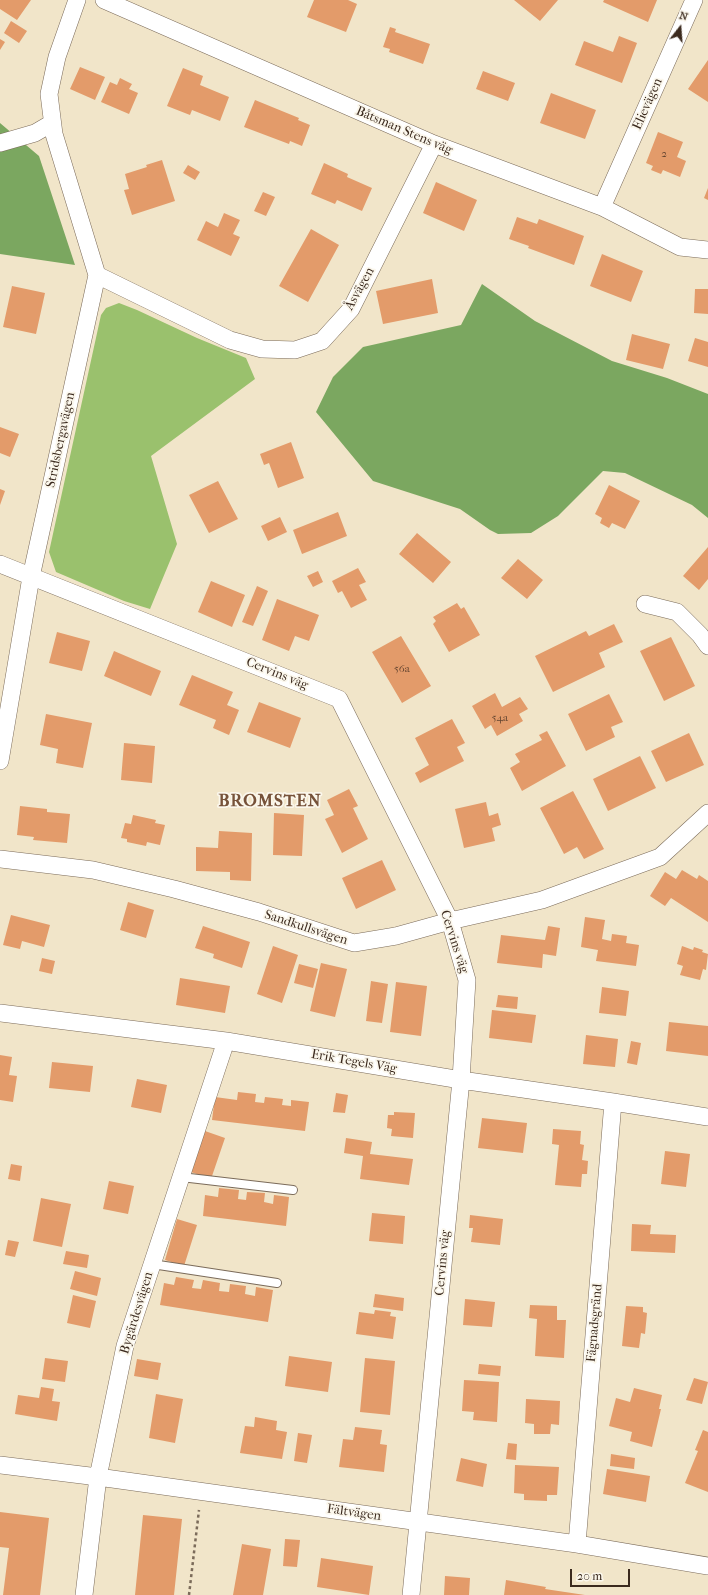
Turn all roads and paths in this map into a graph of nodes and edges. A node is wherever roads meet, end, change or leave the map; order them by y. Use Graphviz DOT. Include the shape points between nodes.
graph roads {
  1 [pos="77,0"];
  2 [pos="104,0"];
  3 [pos="694,0"];
  4 [pos="52,123"];
  5 [pos="0,143"];
  6 [pos="434,144"];
  7 [pos="602,208"];
  8 [pos="708,250"];
  9 [pos="97,275"];
  10 [pos="0,564"];
  11 [pos="32,577"];
  12 [pos="645,604"];
  13 [pos="708,646"];
  14 [pos="0,761"];
  15 [pos="708,814"];
  16 [pos="0,859"];
  17 [pos="450,921"];
  18 [pos="0,1013"];
  19 [pos="226,1040"];
  20 [pos="461,1080"];
  21 [pos="613,1102"];
  22 [pos="708,1117"];
  23 [pos="181,1177"];
  24 [pos="293,1190"];
  25 [pos="152,1264"];
  26 [pos="278,1283"];
  27 [pos="0,1465"];
  28 [pos="98,1477"];
  29 [pos="201,1492"];
  30 [pos="418,1522"];
  31 [pos="576,1544"];
  32 [pos="708,1566"];
  33 [pos="84,1595"];
  34 [pos="189,1595"];
  35 [pos="411,1595"];
  1 -- 4 [label="street, Stridsbergavägen" via="57,56 49,94"];
  2 -- 6 [label="street, Båtsman Stens väg"];
  3 -- 7 [label="street, Elievägen"];
  4 -- 5 [label="street" via="34,133"];
  4 -- 9 [label="street, Stridsbergavägen"];
  6 -- 7 [label="street, Båtsman Stens väg"];
  6 -- 9 [label="street, Åsvägen" via="351,309 322,341 295,350 262,349 230,340"];
  7 -- 8 [label="street, Båtsman Stens väg" via="680,247"];
  9 -- 11 [label="street, Stridsbergavägen"];
  10 -- 11 [label="street, Cervins väg"];
  11 -- 14 [label="street, Stridsbergavägen"];
  11 -- 17 [label="street, Cervins väg" via="339,699"];
  12 -- 13 [label="street" via="677,612 700,634"];
  15 -- 17 [label="street, Sandkullsvägen" via="660,857 542,900"];
  16 -- 17 [label="street, Sandkullsvägen" via="93,870 174,889 259,912 354,943 396,936"];
  17 -- 20 [label="street, Cervins väg" via="467,980"];
  18 -- 19 [label="street, Erik Tegels Väg"];
  19 -- 20 [label="street, Erik Tegels Väg"];
  19 -- 23 [label="street, Bygärdesvägen"];
  20 -- 21 [label="street, Erik Tegels Väg"];
  20 -- 30 [label="street, Cervins väg"];
  21 -- 22 [label="street, Erik Tegels Väg"];
  21 -- 31 [label="street, Fägnadsgränd"];
  23 -- 24 [label="lane"];
  23 -- 25 [label="street, Bygärdesvägen"];
  25 -- 26 [label="lane"];
  25 -- 28 [label="street, Bygärdesvägen" via="125,1346"];
  27 -- 28 [label="street, Fältvägen"];
  28 -- 29 [label="street, Fältvägen"];
  28 -- 33 [label="street, Bygärdesvägen"];
  29 -- 30 [label="street, Fältvägen"];
  29 -- 34 [label="path"];
  30 -- 31 [label="street, Fältvägen"];
  30 -- 35 [label="street, Cervins väg"];
  31 -- 32 [label="street, Fältvägen"];
}
